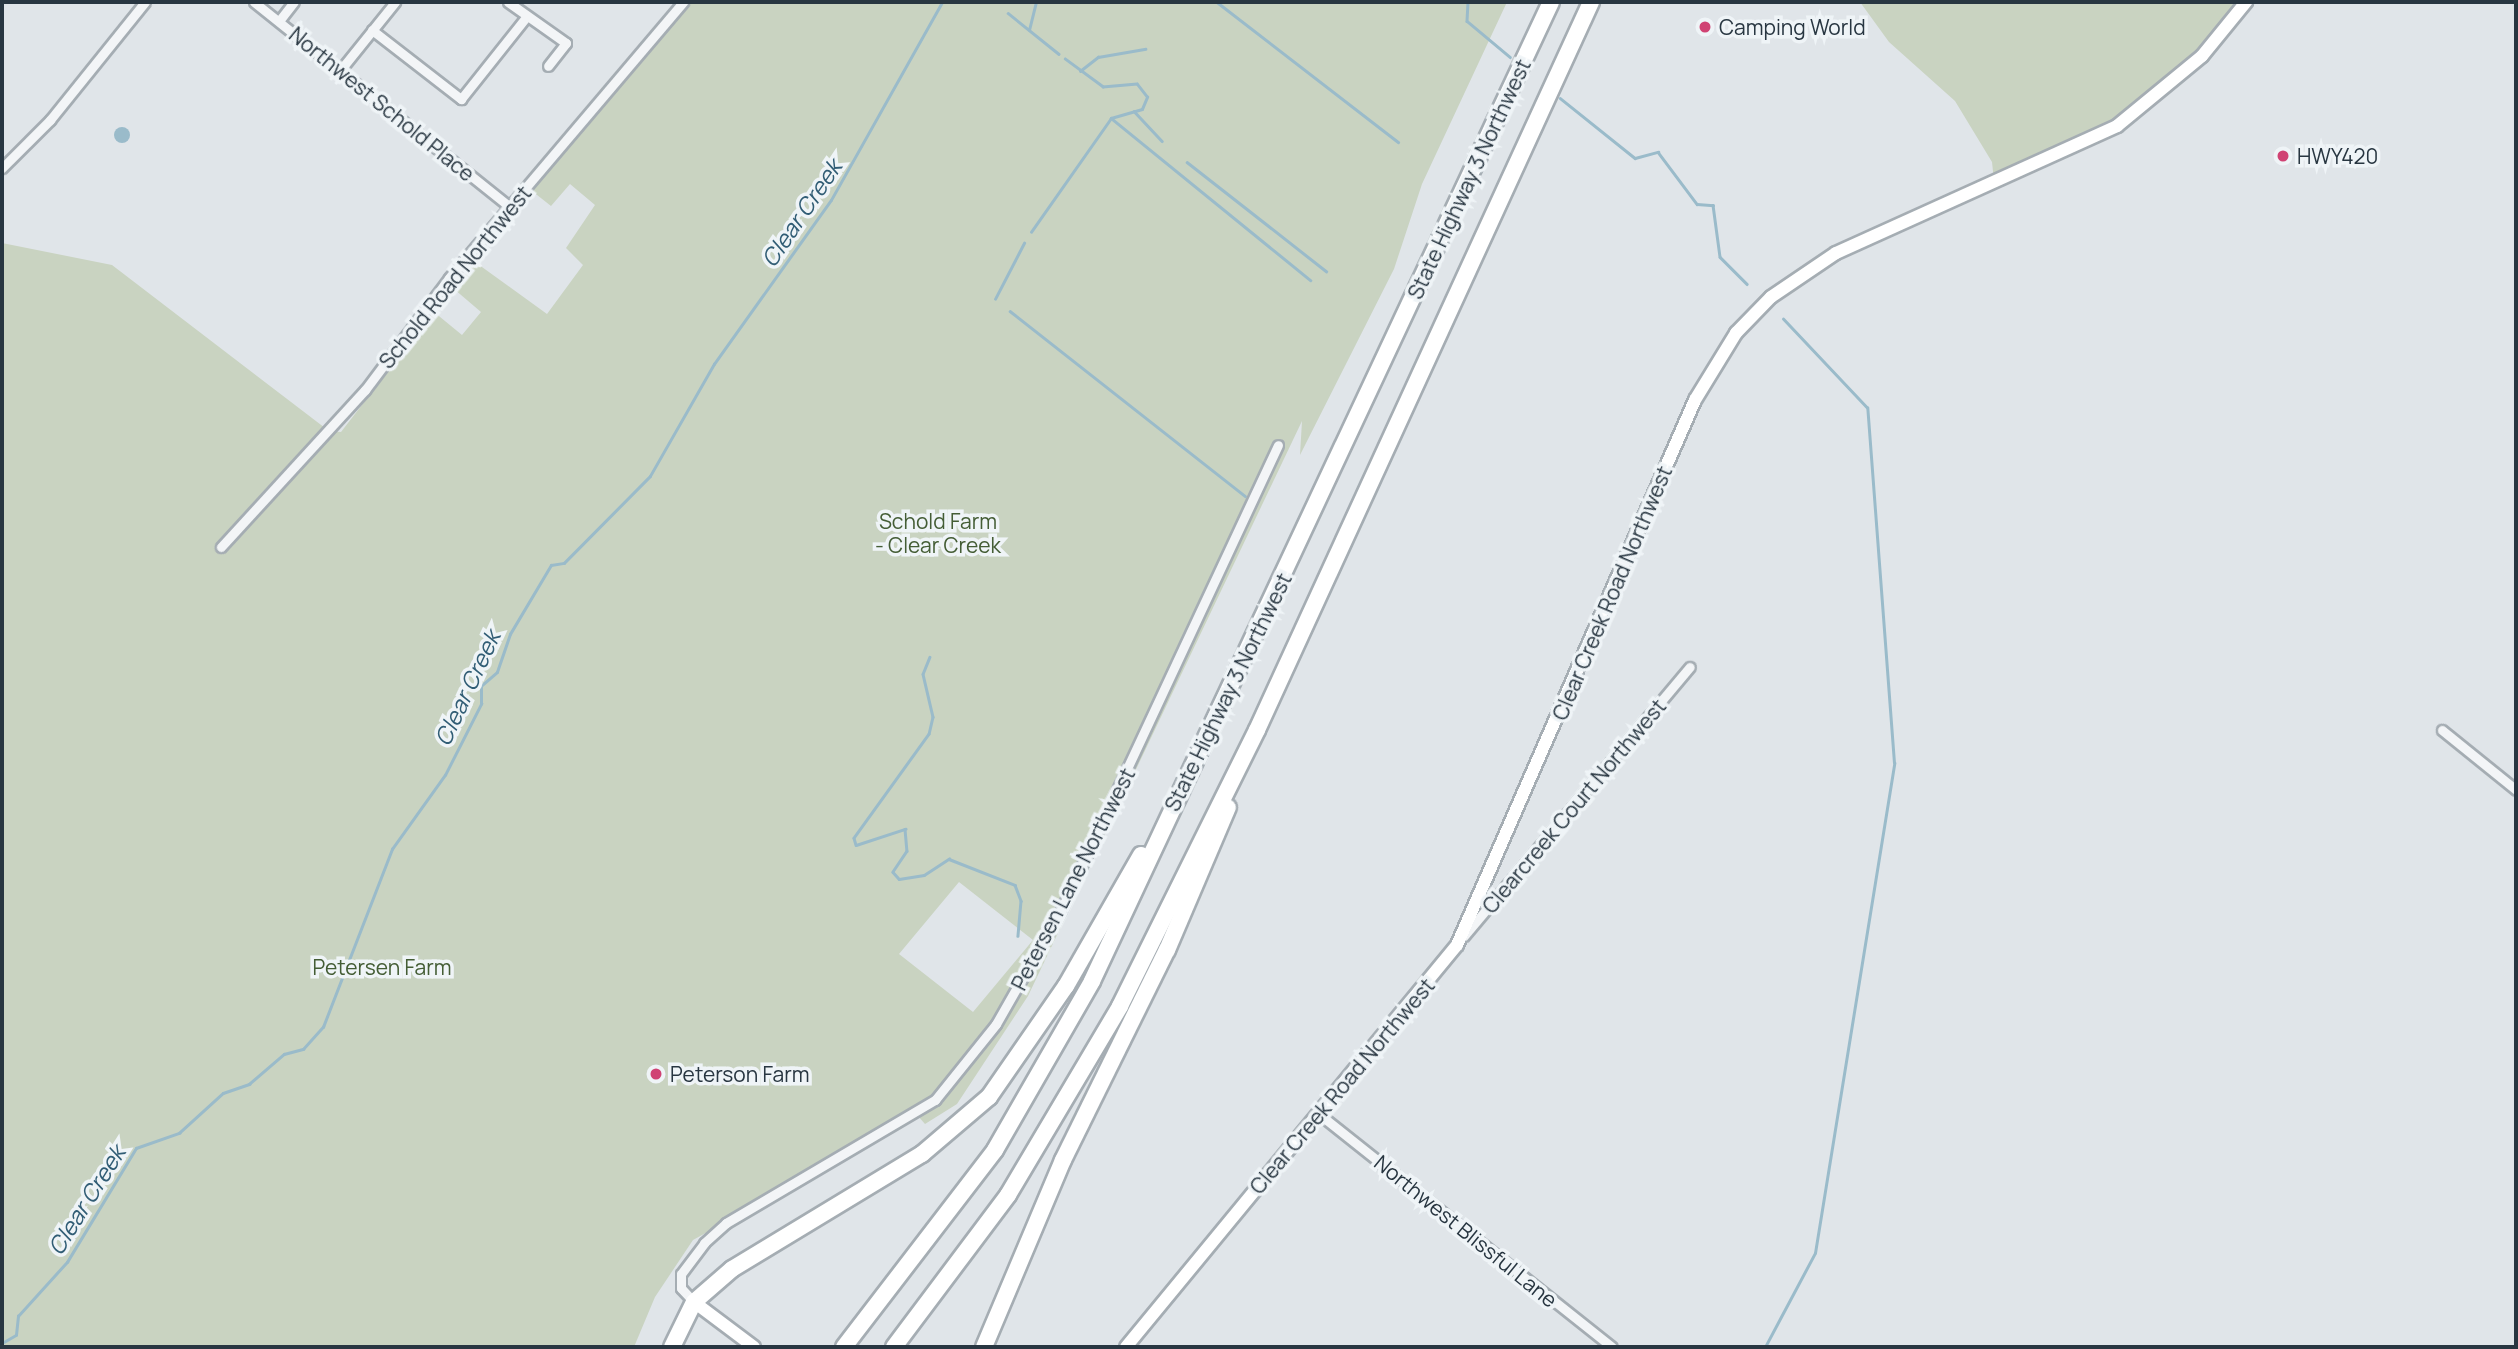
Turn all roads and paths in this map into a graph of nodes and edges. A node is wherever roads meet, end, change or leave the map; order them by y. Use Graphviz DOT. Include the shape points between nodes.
graph roads {
  1 [pos="145,2"];
  2 [pos="254,2"];
  3 [pos="294,2"];
  4 [pos="395,2"];
  5 [pos="508,2"];
  6 [pos="684,2"];
  7 [pos="1552,2"];
  8 [pos="1591,2"];
  9 [pos="2246,2"];
  10 [pos="527,16"];
  11 [pos="279,21"];
  12 [pos="372,30"];
  13 [pos="548,66"];
  14 [pos="342,68"];
  15 [pos="2,168"];
  16 [pos="510,207"];
  17 [pos="1278,445"];
  18 [pos="221,547"];
  19 [pos="1690,667"];
  20 [pos="1256,730"];
  21 [pos="2442,730"];
  22 [pos="1195,762"];
  23 [pos="2516,790"];
  24 [pos="1457,945"];
  25 [pos="1320,1114"];
  26 [pos="694,1301"];
  27 [pos="672,1347"];
  28 [pos="754,1347"];
  29 [pos="844,1347"];
  30 [pos="894,1347"];
  31 [pos="984,1347"];
  32 [pos="1126,1347"];
  33 [pos="1612,1347"];
  1 -- 15 [label="street" via="50,120"];
  2 -- 11 [label="street, Northwest Schold Place"];
  3 -- 11 [label="street"];
  4 -- 12 [label="street"];
  5 -- 10 [label="street"];
  6 -- 16 [label="street, Schold Road Northwest"];
  7 -- 22 [label="highway, State Highway 3 Northwest"];
  8 -- 20 [label="highway, State Highway 3 Northwest"];
  9 -- 24 [label="main road, Clear Creek Road Northwest" via="2191,66 2117,126 1836,253 1771,297 1736,333 1691,408"];
  10 -- 12 [label="street" via="461,99"];
  10 -- 13 [label="street" via="566,43"];
  11 -- 14 [label="street, Northwest Schold Place"];
  12 -- 14 [label="street"];
  14 -- 16 [label="street, Northwest Schold Place"];
  16 -- 18 [label="street, Schold Road Northwest" via="365,390"];
  17 -- 26 [label="street, Petersen Lane Northwest" via="1061,910 996,1024 935,1100 719,1230 681,1274 681,1288"];
  19 -- 24 [label="street, Clearcreek Court Northwest"];
  20 -- 30 [label="highway, State Highway 3 Northwest" via="1086,1071 1008,1195"];
  20 -- 31 [label="highway" via="1199,878 1063,1160"];
  21 -- 23 [label="street"];
  22 -- 26 [label="highway" via="1066,986 989,1097 934,1146 754,1253"];
  22 -- 29 [label="highway, State Highway 3 Northwest" via="1092,981 1033,1087 964,1194"];
  24 -- 25 [label="main road, Clear Creek Road Northwest"];
  25 -- 32 [label="main road, Clear Creek Road Northwest"];
  25 -- 33 [label="street, Northwest Blissful Lane"];
  26 -- 27 [label="highway"];
  26 -- 28 [label="main road"];
}
